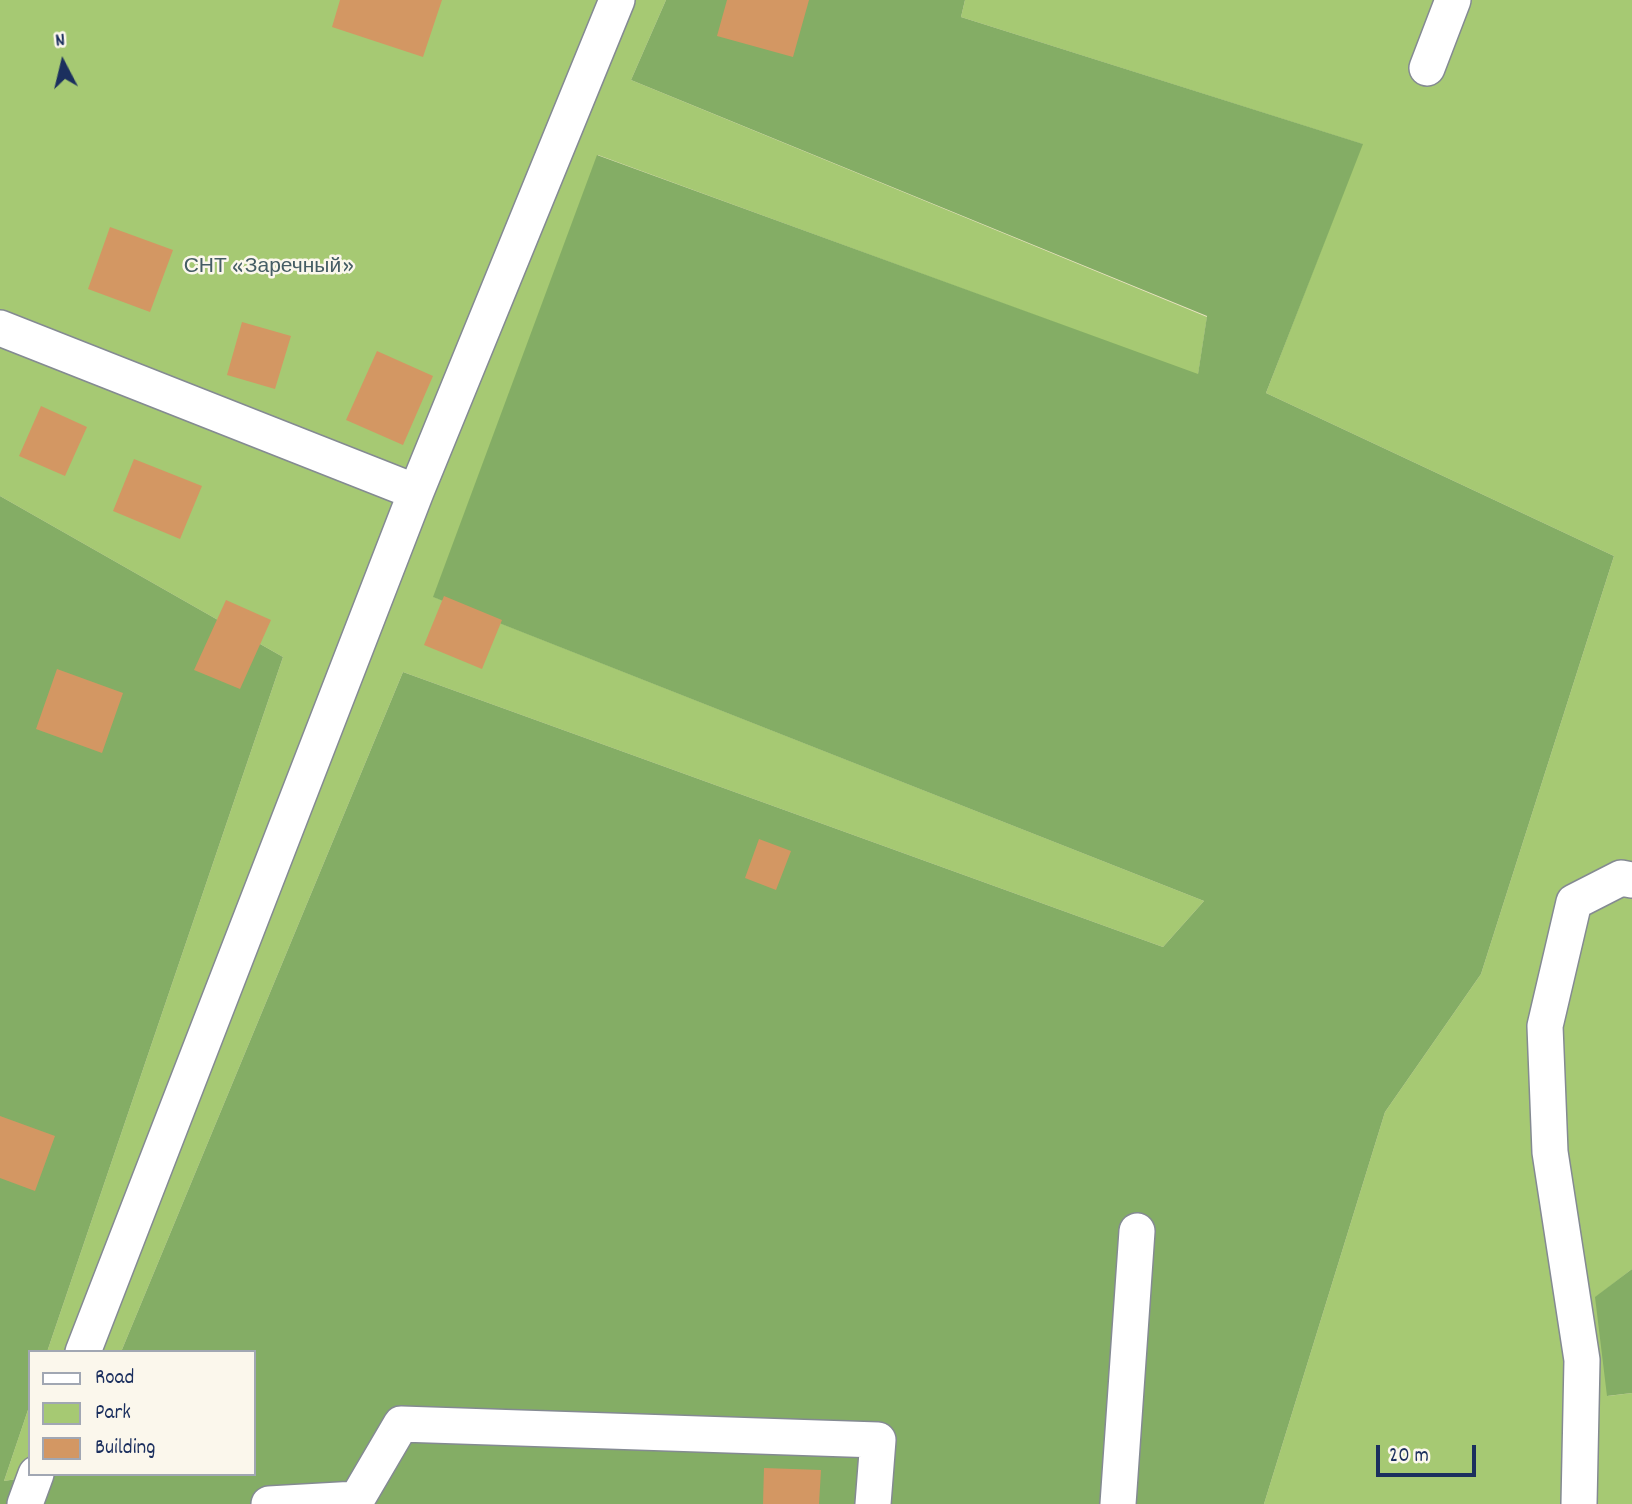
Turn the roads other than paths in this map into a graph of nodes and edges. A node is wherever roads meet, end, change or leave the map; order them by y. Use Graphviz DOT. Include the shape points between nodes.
graph roads {
  1 [pos="617,0"];
  2 [pos="1452,0"];
  3 [pos="1427,68"];
  4 [pos="0,328"];
  5 [pos="416,492"];
  6 [pos="1632,880"];
  7 [pos="1138,1231"];
  8 [pos="84,1350"];
  9 [pos="35,1476"];
  10 [pos="24,1504"];
  11 [pos="269,1504"];
  12 [pos="873,1504"];
  13 [pos="1118,1504"];
  14 [pos="1579,1504"];
  1 -- 5 [label="lane"];
  2 -- 3 [label="lane"];
  4 -- 5 [label="lane"];
  5 -- 8 [label="lane"];
  6 -- 14 [label="lane" via="1621,878 1574,902 1545,1026 1550,1152 1582,1360"];
  7 -- 13 [label="lane"];
  9 -- 10 [label="lane"];
  11 -- 12 [label="lane" via="357,1499 401,1424 878,1440"];
}
